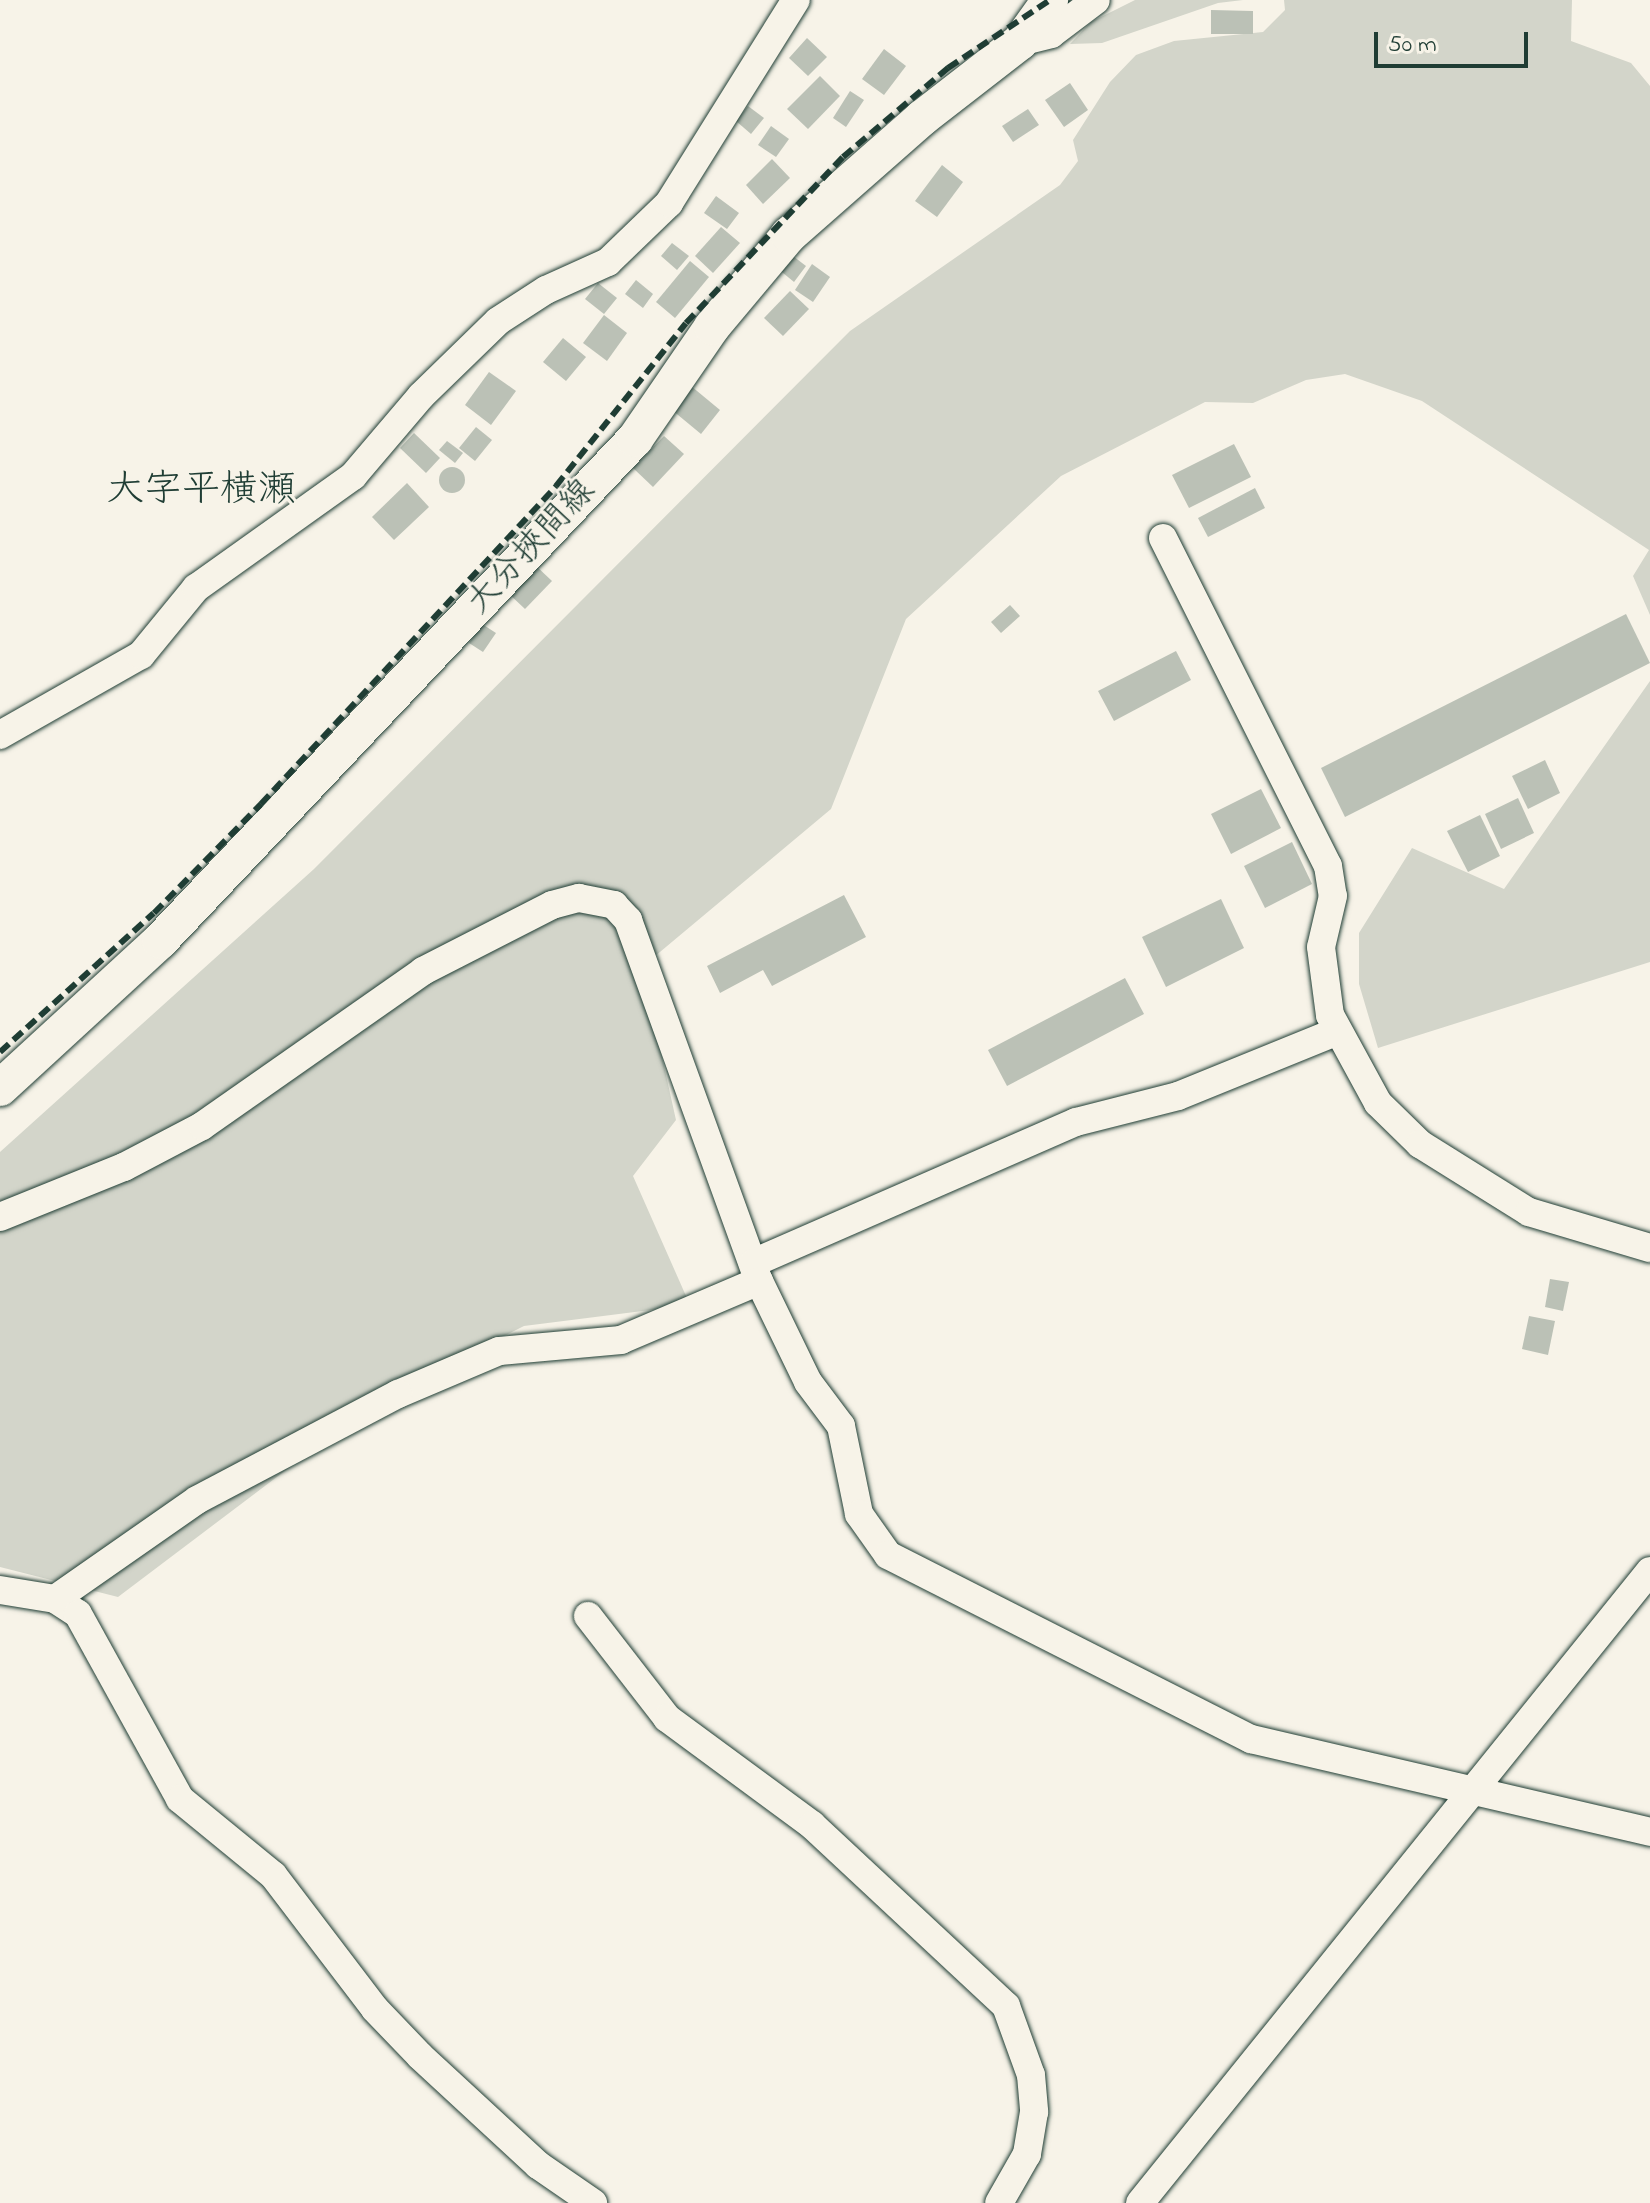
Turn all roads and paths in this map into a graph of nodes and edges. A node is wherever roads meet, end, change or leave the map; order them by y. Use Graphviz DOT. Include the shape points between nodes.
graph roads {
  1 [pos="796,0"];
  2 [pos="1050,0"];
  3 [pos="1096,0"];
  4 [pos="1020,42"];
  5 [pos="1163,538"];
  6 [pos="0,735"];
  7 [pos="1336,1032"];
  8 [pos="0,1088"];
  9 [pos="0,1217"];
  10 [pos="1650,1248"];
  11 [pos="756,1272"];
  12 [pos="1650,1571"];
  13 [pos="0,1590"];
  14 [pos="55,1599"];
  15 [pos="588,1616"];
  16 [pos="1472,1792"];
  17 [pos="1650,1832"];
  18 [pos="593,2203"];
  19 [pos="999,2203"];
  20 [pos="1140,2203"];
  1 -- 6 [label="street" via="669,203 608,262 498,321 421,396 353,476 196,588 141,655"];
  2 -- 4 [label="main road, 大分挾間線"];
  3 -- 4 [label="street" via="1051,34"];
  4 -- 8 [label="main road, 大分挾間線" via="922,118 789,235 712,327 635,439 151,950"];
  5 -- 7 [label="street" via="1331,877 1321,947"];
  7 -- 10 [label="street" via="1378,1103 1420,1144 1549,1222"];
  7 -- 11 [label="street" via="1178,1096 1076,1122"];
  9 -- 11 [label="street" via="124,1167 202,1126 423,971 552,905 579,898 614,905 628,920"];
  11 -- 14 [label="street" via="621,1340 499,1351 398,1394 197,1500"];
  11 -- 16 [label="street" via="808,1382 841,1426 859,1514 888,1555 1251,1739"];
  12 -- 16 [label="street"];
  13 -- 14 [label="street"];
  14 -- 18 [label="street" via="78,1614 106,1657 143,1741 180,1799 273,1875 375,2009 420,2056 538,2165"];
  15 -- 19 [label="street" via="667,1718 812,1825 1006,2006 1031,2075 1034,2112 1027,2154"];
  16 -- 17 [label="street"];
  16 -- 20 [label="street"];
}
